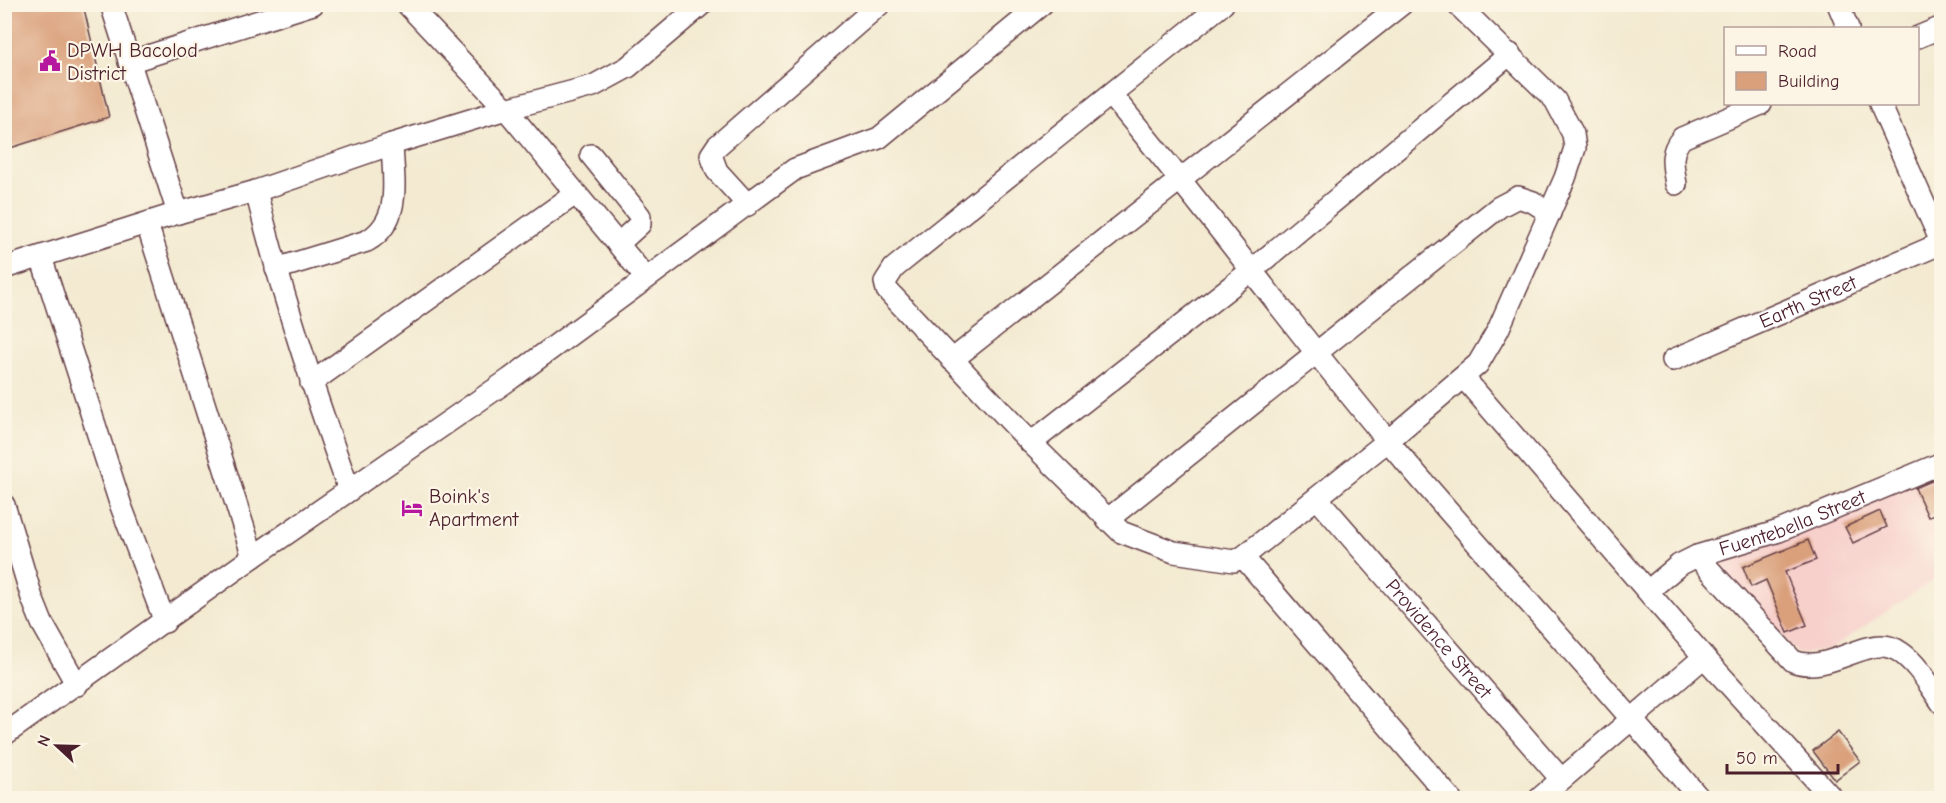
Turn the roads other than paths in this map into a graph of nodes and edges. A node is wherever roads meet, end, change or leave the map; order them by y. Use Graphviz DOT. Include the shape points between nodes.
graph roads {
  1 [pos="111,4"];
  2 [pos="313,4"];
  3 [pos="407,4"];
  4 [pos="702,4"];
  5 [pos="880,4"];
  6 [pos="1042,4"];
  7 [pos="1223,4"];
  8 [pos="1402,4"];
  9 [pos="1457,4"];
  10 [pos="1839,4"];
  11 [pos="1848,27"];
  12 [pos="1941,27"];
  13 [pos="1919,36"];
  14 [pos="1510,54"];
  15 [pos="129,62"];
  16 [pos="1112,96"];
  17 [pos="1759,105"];
  18 [pos="1880,105"];
  19 [pos="506,109"];
  20 [pos="392,144"];
  21 [pos="591,154"];
  22 [pos="1182,179"];
  23 [pos="1676,184"];
  24 [pos="256,191"];
  25 [pos="575,194"];
  26 [pos="748,205"];
  27 [pos="178,213"];
  28 [pos="1550,213"];
  29 [pos="147,224"];
  30 [pos="618,244"];
  31 [pos="1941,244"];
  32 [pos="41,257"];
  33 [pos="4,268"];
  34 [pos="276,270"];
  35 [pos="1252,270"];
  36 [pos="646,278"];
  37 [pos="1318,354"];
  38 [pos="952,360"];
  39 [pos="1673,360"];
  40 [pos="1464,378"];
  41 [pos="311,383"];
  42 [pos="1388,441"];
  43 [pos="1031,443"];
  44 [pos="1941,463"];
  45 [pos="349,490"];
  46 [pos="1317,498"];
  47 [pos="4,505"];
  48 [pos="1107,520"];
  49 [pos="1697,556"];
  50 [pos="253,557"];
  51 [pos="1243,557"];
  52 [pos="1648,590"];
  53 [pos="165,622"];
  54 [pos="1704,657"];
  55 [pos="77,684"];
  56 [pos="1941,703"];
  57 [pos="1633,719"];
  58 [pos="4,735"];
  59 [pos="1561,780"];
  60 [pos="1450,798"];
  61 [pos="1540,798"];
  62 [pos="1699,798"];
  63 [pos="1833,798"];
  1 -- 15 [label="street"];
  2 -- 15 [label="street"];
  3 -- 19 [label="street"];
  4 -- 19 [label="street" via="611,78"];
  5 -- 26 [label="street" via="711,155 713,164"];
  6 -- 26 [label="street" via="879,138 795,169"];
  7 -- 16 [label="street"];
  8 -- 22 [label="street"];
  9 -- 14 [label="street"];
  10 -- 11 [label="street"];
  12 -- 13 [label="street"];
  14 -- 28 [label="street" via="1555,100 1573,134 1575,148"];
  14 -- 35 [label="street"];
  15 -- 27 [label="street"];
  16 -- 22 [label="street"];
  16 -- 38 [label="street" via="888,275 887,290"];
  17 -- 23 [label="street" via="1682,138 1672,156"];
  18 -- 31 [label="street"];
  19 -- 20 [label="street"];
  19 -- 25 [label="street"];
  20 -- 24 [label="street"];
  20 -- 34 [label="street" via="394,205 376,235"];
  21 -- 30 [label="street" via="640,216 640,224"];
  22 -- 35 [label="street"];
  22 -- 38 [label="street"];
  24 -- 27 [label="street"];
  24 -- 34 [label="street"];
  25 -- 30 [label="street"];
  25 -- 41 [label="street"];
  26 -- 36 [label="street"];
  27 -- 29 [label="street"];
  28 -- 37 [label="street" via="1518,197 1499,207"];
  28 -- 40 [label="street" via="1493,338 1478,364"];
  29 -- 32 [label="street"];
  29 -- 50 [label="street"];
  30 -- 36 [label="street"];
  31 -- 39 [label="street, Earth Street"];
  32 -- 33 [label="street"];
  32 -- 53 [label="street" via="121,506"];
  34 -- 41 [label="street"];
  35 -- 37 [label="street"];
  35 -- 43 [label="street"];
  36 -- 45 [label="street" via="510,379"];
  37 -- 42 [label="street"];
  37 -- 48 [label="street"];
  38 -- 43 [label="street"];
  40 -- 42 [label="street"];
  40 -- 52 [label="street"];
  41 -- 45 [label="street"];
  42 -- 46 [label="street"];
  42 -- 57 [label="street"];
  43 -- 48 [label="street"];
  44 -- 49 [label="street, Fuentebella Street" via="1779,531"];
  45 -- 50 [label="street"];
  46 -- 51 [label="street"];
  46 -- 59 [label="street, Providence Street"];
  47 -- 55 [label="street" via="42,623"];
  48 -- 51 [label="street" via="1137,540 1174,552 1234,561"];
  49 -- 52 [label="street, Fuentebella Street"];
  49 -- 56 [label="street" via="1793,661 1818,666 1870,646 1885,645 1899,650 1914,664"];
  50 -- 53 [label="street"];
  51 -- 60 [label="street"];
  52 -- 54 [label="street"];
  53 -- 55 [label="street"];
  54 -- 57 [label="street"];
  54 -- 63 [label="street"];
  55 -- 58 [label="street"];
  57 -- 59 [label="street"];
  57 -- 62 [label="street"];
  59 -- 61 [label="street"];
}
